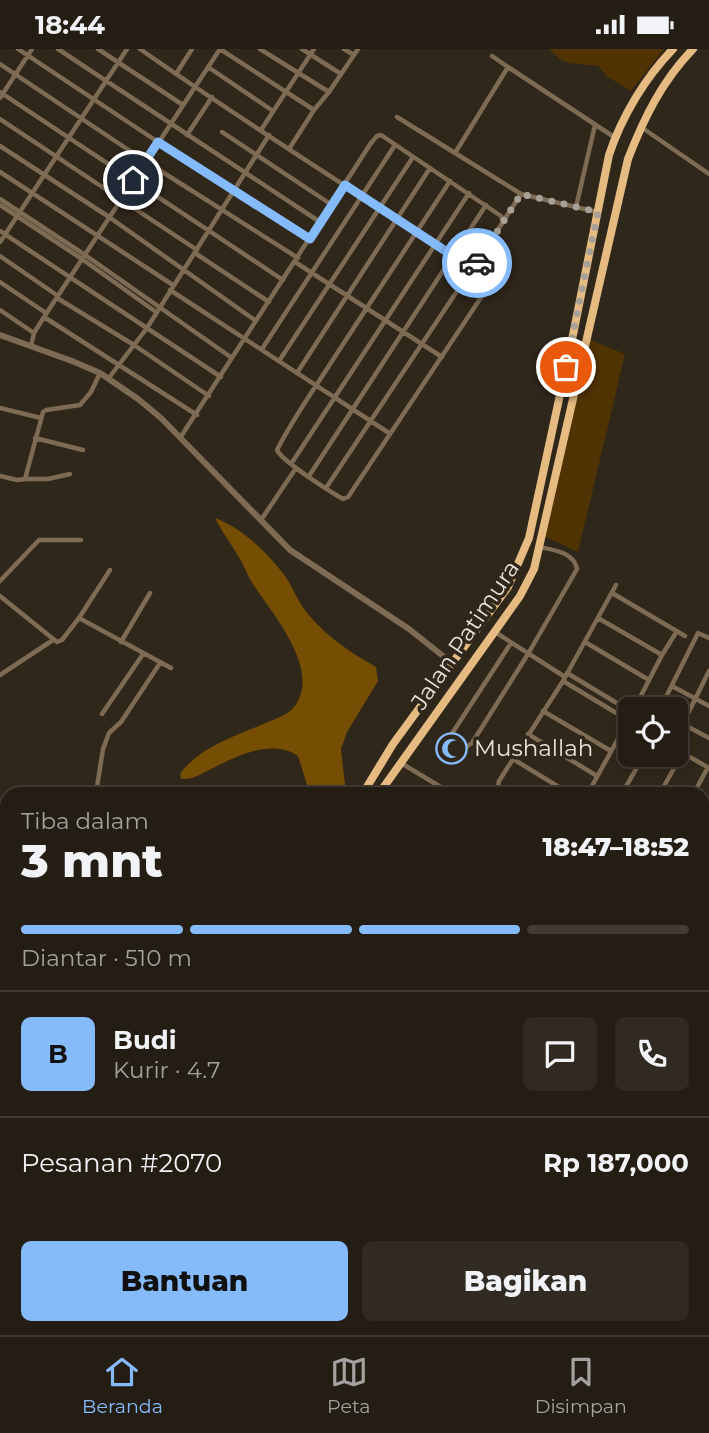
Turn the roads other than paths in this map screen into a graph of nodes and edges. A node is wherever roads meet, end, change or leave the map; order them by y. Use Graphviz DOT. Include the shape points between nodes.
graph roads {
  1 [pos="18,49"];
  2 [pos="32,49"];
  3 [pos="58,49"];
  4 [pos="98,49"];
  5 [pos="127,49"];
  6 [pos="140,49"];
  7 [pos="181,49"];
  8 [pos="220,49"];
  9 [pos="260,49"];
  10 [pos="302,49"];
  11 [pos="314,49"];
  12 [pos="344,49"];
  13 [pos="358,49"];
  14 [pos="673,49"];
  15 [pos="693,49"];
  16 [pos="190,52"];
  17 [pos="28,55"];
  18 [pos="310,55"];
  19 [pos="354,55"];
  20 [pos="492,56"];
  21 [pos="118,62"];
  22 [pos="0,64"];
  23 [pos="508,67"];
  24 [pos="208,68"];
  25 [pos="176,74"];
  26 [pos="297,74"];
  27 [pos="341,74"];
  28 [pos="15,75"];
  29 [pos="106,81"];
  30 [pos="195,87"];
  31 [pos="329,92"];
  32 [pos="285,93"];
  33 [pos="1,95"];
  34 [pos="212,97"];
  35 [pos="94,98"];
  36 [pos="183,106"];
  37 [pos="314,110"];
  38 [pos="273,111"];
  39 [pos="397,117"];
  40 [pos="81,118"];
  41 [pos="0,119"];
  42 [pos="170,123"];
  43 [pos="596,125"];
  44 [pos="640,127"];
  45 [pos="261,130"];
  46 [pos="222,132"];
  47 [pos="187,135"];
  48 [pos="269,135"];
  49 [pos="67,137"];
  50 [pos="615,137"];
  51 [pos="158,142"];
  52 [pos="396,145"];
  53 [pos="0,146"];
  54 [pos="289,149"];
  55 [pos="455,153"];
  56 [pos="257,155"];
  57 [pos="55,156"];
  58 [pos="412,157"];
  59 [pos="145,161"];
  60 [pos="430,168"];
  61 [pos="0,172"];
  62 [pos="246,173"];
  63 [pos="43,174"];
  64 [pos="709,174"];
  65 [pos="133,180"];
  66 [pos="450,181"];
  67 [pos="345,185"];
  68 [pos="234,191"];
  69 [pos="31,193"];
  70 [pos="469,193"];
  71 [pos="521,194"];
  72 [pos="362,196"];
  73 [pos="121,198"];
  74 [pos="0,199"];
  75 [pos="0,205"];
  76 [pos="332,205"];
  77 [pos="486,205"];
  78 [pos="576,207"];
  79 [pos="380,208"];
  80 [pos="222,210"];
  81 [pos="598,212"];
  82 [pos="18,214"];
  83 [pos="109,217"];
  84 [pos="397,219"];
  85 [pos="503,220"];
  86 [pos="320,222"];
  87 [pos="210,230"];
  88 [pos="416,232"];
  89 [pos="2,233"];
  90 [pos="97,236"];
  91 [pos="310,239"];
  92 [pos="0,242"];
  93 [pos="436,244"];
  94 [pos="196,252"];
  95 [pos="453,255"];
  96 [pos="0,256"];
  97 [pos="84,257"];
  98 [pos="297,260"];
  99 [pos="473,269"];
  100 [pos="183,270"];
  101 [pos="312,272"];
  102 [pos="70,278"];
  103 [pos="283,280"];
  104 [pos="0,282"];
  105 [pos="330,284"];
  106 [pos="171,288"];
  107 [pos="347,295"];
  108 [pos="57,297"];
  109 [pos="268,302"];
  110 [pos="366,308"];
  111 [pos="0,310"];
  112 [pos="157,310"];
  113 [pos="45,315"];
  114 [pos="256,321"];
  115 [pos="386,321"];
  116 [pos="147,328"];
  117 [pos="403,332"];
  118 [pos="34,333"];
  119 [pos="0,335"];
  120 [pos="245,338"];
  121 [pos="421,344"];
  122 [pos="134,345"];
  123 [pos="30,347"];
  124 [pos="261,349"];
  125 [pos="232,358"];
  126 [pos="442,358"];
  127 [pos="279,361"];
  128 [pos="119,364"];
  129 [pos="100,373"];
  130 [pos="297,373"];
  131 [pos="221,377"];
  132 [pos="108,379"];
  133 [pos="316,385"];
  134 [pos="209,396"];
  135 [pos="336,398"];
  136 [pos="0,408"];
  137 [pos="352,409"];
  138 [pos="197,415"];
  139 [pos="41,418"];
  140 [pos="371,421"];
  141 [pos="389,433"];
  142 [pos="550,437"];
  143 [pos="35,438"];
  144 [pos="180,438"];
  145 [pos="563,440"];
  146 [pos="83,450"];
  147 [pos="293,466"];
  148 [pos="70,474"];
  149 [pos="0,476"];
  150 [pos="309,476"];
  151 [pos="25,479"];
  152 [pos="326,488"];
  153 [pos="260,521"];
  154 [pos="81,540"];
  155 [pos="539,547"];
  156 [pos="110,570"];
  157 [pos="0,581"];
  158 [pos="617,585"];
  159 [pos="150,593"];
  160 [pos="612,593"];
  161 [pos="0,596"];
  162 [pos="79,618"];
  163 [pos="598,618"];
  164 [pos="677,631"];
  165 [pos="494,632"];
  166 [pos="685,636"];
  167 [pos="709,638"];
  168 [pos="53,640"];
  169 [pos="121,642"];
  170 [pos="585,642"];
  171 [pos="511,643"];
  172 [pos="143,654"];
  173 [pos="528,654"];
  174 [pos="662,655"];
  175 [pos="160,663"];
  176 [pos="453,664"];
  177 [pos="171,668"];
  178 [pos="709,671"];
  179 [pos="0,675"];
  180 [pos="565,677"];
  181 [pos="649,680"];
  182 [pos="672,686"];
  183 [pos="639,697"];
  184 [pos="666,697"];
  185 [pos="695,699"];
  186 [pos="618,703"];
  187 [pos="709,706"];
  188 [pos="543,711"];
  189 [pos="618,712"];
  190 [pos="102,714"];
  191 [pos="688,714"];
  192 [pos="688,727"];
  193 [pos="528,734"];
  194 [pos="618,739"];
  195 [pos="709,739"];
  196 [pos="611,751"];
  197 [pos="688,756"];
  198 [pos="513,759"];
  199 [pos="400,763"];
  200 [pos="637,767"];
  201 [pos="675,767"];
  202 [pos="708,768"];
  203 [pos="597,776"];
  204 [pos="97,787"];
  205 [pos="367,787"];
  206 [pos="384,787"];
  207 [pos="440,787"];
  208 [pos="499,787"];
  209 [pos="559,787"];
  210 [pos="591,787"];
  211 [pos="626,787"];
  212 [pos="664,787"];
  213 [pos="697,787"];
  1 -- 17 [label="street"];
  2 -- 17 [label="street"];
  3 -- 29 [label="street"];
  4 -- 21 [label="street"];
  5 -- 21 [label="street"];
  6 -- 25 [label="street"];
  7 -- 16 [label="street"];
  8 -- 24 [label="street"];
  8 -- 32 [label="street"];
  9 -- 26 [label="street"];
  10 -- 18 [label="street"];
  11 -- 18 [label="street"];
  12 -- 19 [label="street"];
  13 -- 19 [label="street"];
  14 -- 50 [label="highway, Jalan Patimura" via="659,63"];
  15 -- 44 [label="highway, Jalan Patimura" via="653,100"];
  16 -- 25 [label="street"];
  17 -- 28 [label="street"];
  17 -- 35 [label="street"];
  18 -- 26 [label="street"];
  18 -- 27 [label="street"];
  19 -- 27 [label="street"];
  20 -- 23 [label="street"];
  21 -- 29 [label="street"];
  21 -- 36 [label="street"];
  22 -- 28 [label="street"];
  23 -- 43 [label="street"];
  23 -- 55 [label="street"];
  24 -- 30 [label="street"];
  24 -- 38 [label="street"];
  25 -- 30 [label="street"];
  26 -- 31 [label="street"];
  26 -- 32 [label="street"];
  27 -- 31 [label="street"];
  28 -- 33 [label="street"];
  28 -- 40 [label="street"];
  29 -- 35 [label="street"];
  29 -- 42 [label="street"];
  30 -- 34 [label="street"];
  30 -- 36 [label="street"];
  31 -- 37 [label="street"];
  32 -- 37 [label="street"];
  32 -- 38 [label="street"];
  33 -- 49 [label="street"];
  34 -- 45 [label="street"];
  34 -- 47 [label="street"];
  35 -- 40 [label="street"];
  35 -- 51 [label="street"];
  36 -- 42 [label="street"];
  37 -- 54 [label="street"];
  38 -- 45 [label="street"];
  39 -- 55 [label="street"];
  40 -- 49 [label="street"];
  40 -- 59 [label="street"];
  41 -- 57 [label="street"];
  42 -- 47 [label="street"];
  42 -- 51 [label="street"];
  43 -- 50 [label="street"];
  43 -- 78 [label="street"];
  44 -- 64 [label="street"];
  44 -- 145 [label="highway, Jalan Patimura" via="620,190"];
  45 -- 48 [label="street"];
  46 -- 56 [label="street"];
  47 -- 62 [label="street"];
  48 -- 54 [label="street"];
  48 -- 56 [label="street"];
  49 -- 57 [label="street"];
  49 -- 65 [label="street"];
  50 -- 81 [label="highway, Jalan Patimura"];
  51 -- 59 [label="street"];
  51 -- 68 [label="street"];
  52 -- 58 [label="street"];
  52 -- 67 [label="street" via="377,136"];
  52 -- 72 [label="street"];
  53 -- 63 [label="street"];
  54 -- 67 [label="street"];
  55 -- 71 [label="street"];
  56 -- 62 [label="street"];
  56 -- 76 [label="street"];
  57 -- 63 [label="street"];
  57 -- 73 [label="street"];
  58 -- 60 [label="street"];
  58 -- 79 [label="street"];
  59 -- 65 [label="street"];
  59 -- 80 [label="street"];
  60 -- 66 [label="street"];
  60 -- 84 [label="street"];
  61 -- 69 [label="street"];
  62 -- 68 [label="street"];
  62 -- 86 [label="street"];
  63 -- 69 [label="street"];
  63 -- 83 [label="street"];
  65 -- 73 [label="street"];
  65 -- 87 [label="street"];
  66 -- 70 [label="street"];
  66 -- 88 [label="street"];
  67 -- 72 [label="street"];
  67 -- 76 [label="street"];
  68 -- 80 [label="street"];
  68 -- 91 [label="street"];
  69 -- 82 [label="street"];
  69 -- 90 [label="street"];
  70 -- 77 [label="street"];
  70 -- 93 [label="street"];
  71 -- 78 [label="street"];
  71 -- 85 [label="street"];
  72 -- 79 [label="street"];
  72 -- 101 [label="street"];
  73 -- 83 [label="street"];
  73 -- 94 [label="street"];
  74 -- 82 [label="street"];
  75 -- 82 [label="street"];
  76 -- 86 [label="street"];
  77 -- 85 [label="street"];
  77 -- 95 [label="street"];
  78 -- 81 [label="street"];
  79 -- 84 [label="street"];
  79 -- 105 [label="street"];
  80 -- 87 [label="street"];
  80 -- 98 [label="street"];
  81 -- 142 [label="highway, Jalan Patimura"];
  82 -- 89 [label="street"];
  82 -- 97 [label="street"];
  83 -- 90 [label="street"];
  83 -- 100 [label="street"];
  84 -- 88 [label="street"];
  84 -- 107 [label="street"];
  85 -- 99 [label="street"];
  86 -- 91 [label="street"];
  87 -- 94 [label="street"];
  87 -- 103 [label="street"];
  88 -- 93 [label="street"];
  88 -- 110 [label="street"];
  89 -- 92 [label="street"];
  89 -- 102 [label="street"];
  90 -- 97 [label="street"];
  90 -- 106 [label="street"];
  91 -- 98 [label="street"];
  93 -- 95 [label="street"];
  93 -- 115 [label="street"];
  94 -- 100 [label="street"];
  94 -- 109 [label="street"];
  95 -- 99 [label="street"];
  95 -- 117 [label="street"];
  96 -- 108 [label="street"];
  97 -- 102 [label="street"];
  97 -- 112 [label="street"];
  98 -- 101 [label="street"];
  98 -- 103 [label="street"];
  99 -- 121 [label="street"];
  99 -- 126 [label="street" via="492,281"];
  100 -- 106 [label="street"];
  100 -- 114 [label="street"];
  101 -- 105 [label="street"];
  101 -- 124 [label="street"];
  102 -- 108 [label="street"];
  102 -- 116 [label="street"];
  103 -- 109 [label="street"];
  104 -- 113 [label="street"];
  105 -- 107 [label="street"];
  105 -- 127 [label="street"];
  106 -- 112 [label="street"];
  106 -- 120 [label="street"];
  107 -- 110 [label="street"];
  107 -- 130 [label="street"];
  108 -- 113 [label="street"];
  108 -- 122 [label="street"];
  109 -- 114 [label="street"];
  110 -- 115 [label="street"];
  110 -- 133 [label="street"];
  111 -- 118 [label="street"];
  112 -- 116 [label="street"];
  112 -- 125 [label="street"];
  113 -- 118 [label="street"];
  113 -- 128 [label="street"];
  114 -- 120 [label="street"];
  115 -- 117 [label="street"];
  115 -- 135 [label="street"];
  116 -- 122 [label="street"];
  116 -- 131 [label="street"];
  117 -- 121 [label="street"];
  117 -- 137 [label="street"];
  118 -- 123 [label="street"];
  119 -- 123 [label="street"];
  120 -- 124 [label="street"];
  120 -- 125 [label="street"];
  121 -- 126 [label="street"];
  121 -- 140 [label="street"];
  122 -- 128 [label="street"];
  122 -- 134 [label="street"];
  123 -- 129 [label="street"];
  124 -- 127 [label="street"];
  125 -- 131 [label="street"];
  126 -- 141 [label="street"];
  127 -- 130 [label="street"];
  128 -- 132 [label="street"];
  128 -- 138 [label="street"];
  129 -- 132 [label="street"];
  129 -- 139 [label="street" via="80,405 46,410"];
  130 -- 133 [label="street"];
  131 -- 134 [label="street"];
  132 -- 144 [label="street" via="138,399"];
  133 -- 135 [label="street"];
  133 -- 147 [label="street" via="277,450"];
  134 -- 138 [label="street"];
  135 -- 137 [label="street"];
  135 -- 147 [label="street"];
  136 -- 139 [label="street"];
  137 -- 140 [label="street"];
  137 -- 150 [label="street"];
  138 -- 144 [label="street"];
  139 -- 143 [label="street"];
  140 -- 141 [label="street"];
  140 -- 152 [label="street"];
  141 -- 152 [label="street" via="346,498"];
  142 -- 145 [label="highway"];
  142 -- 176 [label="highway, Jalan Patimura" via="519,566"];
  143 -- 146 [label="street"];
  143 -- 151 [label="street"];
  144 -- 153 [label="street"];
  145 -- 155 [label="highway, Jalan Patimura"];
  147 -- 150 [label="street"];
  147 -- 153 [label="street"];
  148 -- 151 [label="street"];
  149 -- 151 [label="street"];
  150 -- 152 [label="street"];
  153 -- 176 [label="street" via="290,550 410,629"];
  154 -- 157 [label="street" via="39,540"];
  155 -- 165 [label="highway, Jalan Patimura" via="520,596"];
  155 -- 173 [label="street" via="560,551 576,562 577,569"];
  156 -- 162 [label="street"];
  158 -- 160 [label="street"];
  159 -- 169 [label="street"];
  160 -- 163 [label="street"];
  160 -- 164 [label="street"];
  161 -- 168 [label="street"];
  162 -- 168 [label="street" via="62,640"];
  162 -- 169 [label="street"];
  163 -- 170 [label="street"];
  163 -- 174 [label="street"];
  164 -- 166 [label="street"];
  164 -- 174 [label="street"];
  165 -- 171 [label="street"];
  165 -- 199 [label="highway, Jalan Patimura"];
  167 -- 182 [label="street" via="699,632"];
  168 -- 179 [label="street"];
  169 -- 172 [label="street"];
  170 -- 180 [label="street"];
  170 -- 181 [label="street"];
  171 -- 173 [label="street"];
  171 -- 173 [label="street" via="451,735 463,749 472,743"];
  172 -- 175 [label="street"];
  172 -- 190 [label="street"];
  173 -- 180 [label="street"];
  174 -- 181 [label="street"];
  175 -- 177 [label="street"];
  175 -- 204 [label="street" via="109,733"];
  176 -- 205 [label="highway, Jalan Patimura"];
  178 -- 185 [label="street"];
  180 -- 186 [label="street"];
  180 -- 188 [label="street"];
  180 -- 189 [label="street"];
  181 -- 183 [label="street"];
  182 -- 184 [label="street"];
  182 -- 185 [label="street"];
  185 -- 187 [label="street"];
  185 -- 191 [label="street"];
  188 -- 193 [label="street"];
  188 -- 196 [label="street"];
  192 -- 195 [label="street"];
  193 -- 198 [label="street"];
  193 -- 203 [label="street"];
  194 -- 196 [label="street"];
  196 -- 203 [label="street"];
  197 -- 202 [label="street"];
  198 -- 208 [label="street"];
  198 -- 209 [label="street"];
  199 -- 206 [label="highway, Jalan Patimura"];
  199 -- 207 [label="street"];
  200 -- 211 [label="street"];
  201 -- 212 [label="street"];
  202 -- 213 [label="street"];
  203 -- 210 [label="street"];
}
